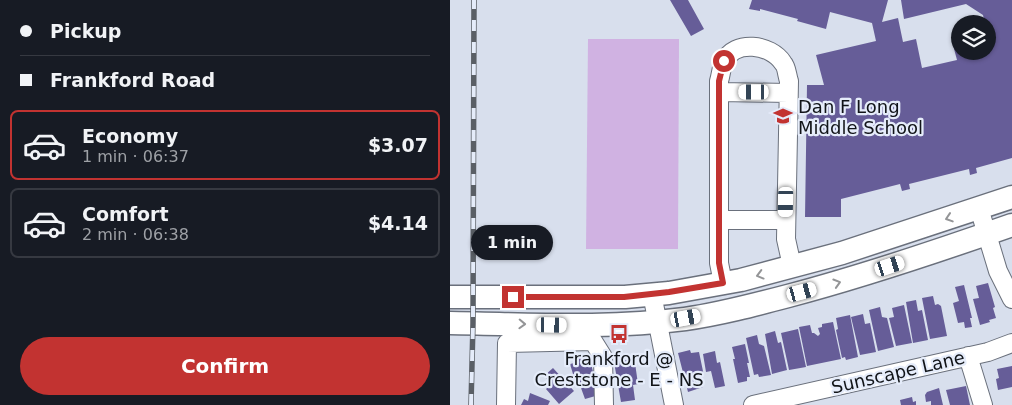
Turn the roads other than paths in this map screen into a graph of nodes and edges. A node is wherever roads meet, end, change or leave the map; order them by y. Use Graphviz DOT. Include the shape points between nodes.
graph roads {
  1 [pos="719,92"];
  2 [pos="788,93"];
  3 [pos="1012,197"];
  4 [pos="979,208"];
  5 [pos="719,220"];
  6 [pos="786,220"];
  7 [pos="1012,225"];
  8 [pos="986,234"];
  9 [pos="792,266"];
  10 [pos="723,283"];
  11 [pos="652,294"];
  12 [pos="450,297"];
  13 [pos="1012,299"];
  14 [pos="658,322"];
  15 [pos="450,323"];
  16 [pos="1012,343"];
  17 [pos="968,356"];
  18 [pos="506,405"];
  19 [pos="604,405"];
  20 [pos="674,405"];
  21 [pos="753,405"];
  22 [pos="983,405"];
  1 -- 2 [label="street"];
  1 -- 2 [label="street" via="724,61 735,50 753,45 772,52 784,63 789,81"];
  1 -- 5 [label="street"];
  2 -- 6 [label="street"];
  3 -- 4 [label="main road"];
  4 -- 8 [label="street"];
  4 -- 9 [label="main road, one-way"];
  5 -- 6 [label="street"];
  5 -- 10 [label="street" via="719,263"];
  6 -- 9 [label="street" via="786,240"];
  7 -- 8 [label="main road"];
  8 -- 13 [label="street" via="998,271"];
  14 -- 8 [label="main road, one-way" via="718,313 826,286"];
  9 -- 10 [label="main road, one-way"];
  10 -- 11 [label="main road"];
  11 -- 12 [label="main road" via="624,297"];
  11 -- 14 [label="street"];
  15 -- 14 [label="main road, one-way" via="571,326"];
  14 -- 20 [label="street"];
  16 -- 17 [label="street, Sunscape Lane"];
  17 -- 21 [label="street, Sunscape Lane"];
  17 -- 22 [label="street"];
  18 -- 19 [label="street" via="507,342 593,341 603,357"];
}
